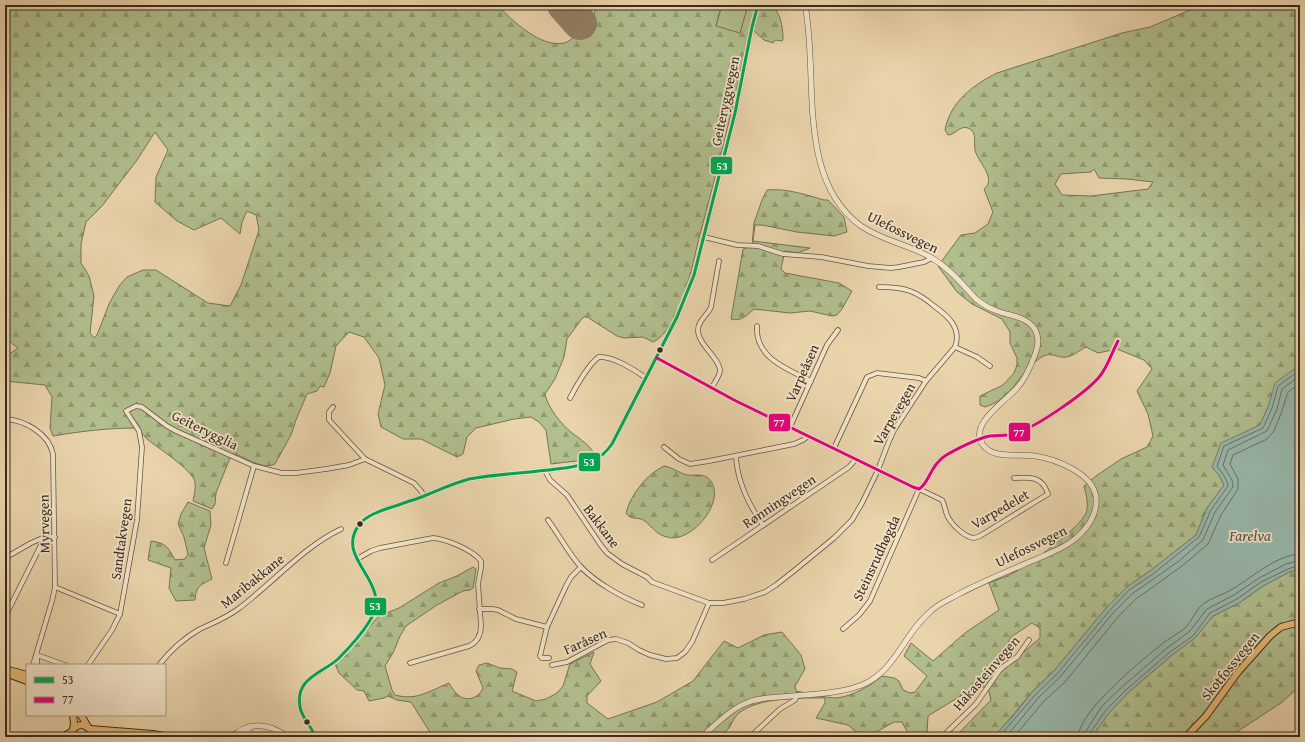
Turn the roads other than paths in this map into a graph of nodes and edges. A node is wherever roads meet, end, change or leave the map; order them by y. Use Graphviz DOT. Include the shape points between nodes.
graph roads {
  1 [pos="758,5"];
  2 [pos="805,5"];
  3 [pos="704,237"];
  4 [pos="932,258"];
  5 [pos="719,261"];
  6 [pos="879,287"];
  7 [pos="757,326"];
  8 [pos="838,330"];
  9 [pos="1118,341"];
  10 [pos="955,346"];
  11 [pos="657,358"];
  12 [pos="990,366"];
  13 [pos="646,378"];
  14 [pos="811,381"];
  15 [pos="926,381"];
  16 [pos="712,388"];
  17 [pos="570,398"];
  18 [pos="333,406"];
  19 [pos="126,411"];
  20 [pos="5,419"];
  21 [pos="790,427"];
  22 [pos="808,436"];
  23 [pos="980,439"];
  24 [pos="664,447"];
  25 [pos="834,448"];
  26 [pos="736,456"];
  27 [pos="365,459"];
  28 [pos="856,459"];
  29 [pos="254,466"];
  30 [pos="878,470"];
  31 [pos="545,471"];
  32 [pos="1014,478"];
  33 [pos="919,488"];
  34 [pos="424,496"];
  35 [pos="548,520"];
  36 [pos="763,525"];
  37 [pos="341,529"];
  38 [pos="45,537"];
  39 [pos="55,537"];
  40 [pos="5,558"];
  41 [pos="357,559"];
  42 [pos="712,560"];
  43 [pos="226,563"];
  44 [pos="581,567"];
  45 [pos="652,582"];
  46 [pos="55,587"];
  47 [pos="709,603"];
  48 [pos="642,605"];
  49 [pos="479,609"];
  50 [pos="120,614"];
  51 [pos="5,616"];
  52 [pos="1300,622"];
  53 [pos="547,627"];
  54 [pos="843,629"];
  55 [pos="1030,640"];
  56 [pos="37,655"];
  57 [pos="549,658"];
  58 [pos="410,663"];
  59 [pos="33,664"];
  60 [pos="37,664"];
  61 [pos="62,664"];
  62 [pos="89,664"];
  63 [pos="160,664"];
  64 [pos="552,664"];
  65 [pos="5,669"];
  66 [pos="5,673"];
  67 [pos="26,675"];
  68 [pos="26,680"];
  69 [pos="797,695"];
  70 [pos="74,716"];
  71 [pos="82,716"];
  72 [pos="254,726"];
  73 [pos="89,728"];
  74 [pos="72,733"];
  75 [pos="1300,735"];
  76 [pos="62,737"];
  77 [pos="93,737"];
  78 [pos="106,737"];
  79 [pos="130,737"];
  80 [pos="169,737"];
  81 [pos="232,737"];
  82 [pos="239,737"];
  83 [pos="287,737"];
  84 [pos="315,737"];
  85 [pos="701,737"];
  86 [pos="750,737"];
  87 [pos="942,737"];
  88 [pos="1186,737"];
  89 [pos="1298,737"];
  1 -- 3 [label="street, Geiteryggvegen" via="735,113"];
  2 -- 4 [label="street, Ulefossvegen" via="815,134 821,163 832,192 844,210 863,227 879,237"];
  3 -- 4 [label="street" via="758,246 783,254 821,257 880,267 906,266"];
  3 -- 11 [label="street, Geiteryggvegen" via="689,291"];
  4 -- 23 [label="street, Ulefossvegen" via="952,273 984,305 1024,319 1035,329 1038,337 1036,352 1026,375 1016,390 986,418 981,428"];
  5 -- 16 [label="street" via="711,306 698,331 719,368"];
  6 -- 10 [label="street" via="910,291 944,313 956,331"];
  7 -- 14 [label="street" via="757,337 768,355 781,366"];
  8 -- 14 [label="street, Varpeåsen" via="827,345"];
  9 -- 23 [label="street" via="1100,376 1070,402 1016,433"];
  10 -- 12 [label="street"];
  10 -- 15 [label="street, Varpevegen"];
  11 -- 13 [label="street"];
  11 -- 16 [label="street, Varpedelet"];
  13 -- 17 [label="street" via="620,363 599,357"];
  13 -- 31 [label="street" via="618,435 603,455 585,464"];
  14 -- 21 [label="street, Varpeåsen"];
  15 -- 25 [label="street" via="877,374 867,377"];
  15 -- 30 [label="street, Varpevegen" via="893,432"];
  16 -- 21 [label="street, Varpedelet"];
  18 -- 27 [label="street" via="328,415 330,422"];
  19 -- 29 [label="street, Geiterygglia" via="136,406 142,407 171,428"];
  19 -- 50 [label="street, Sandtakvegen" via="139,431 142,454 137,520"];
  20 -- 39 [label="street, Myrvegen" via="30,426 51,447"];
  21 -- 22 [label="street, Varpedelet"];
  22 -- 25 [label="street, Varpedelet"];
  22 -- 26 [label="street" via="794,444"];
  23 -- 33 [label="street" via="942,458"];
  23 -- 69 [label="street, Ulefossvegen" via="984,446 996,454 1041,457 1066,466 1083,476 1094,488 1097,499 1095,513 1088,525 1065,546 981,583 931,611 885,669 870,681 836,692"];
  24 -- 26 [label="street" via="690,464"];
  25 -- 28 [label="street, Varpedelet"];
  26 -- 36 [label="street" via="740,480 753,510"];
  27 -- 29 [label="street, Geiterygglia" via="341,466 289,474"];
  27 -- 34 [label="street" via="414,483"];
  28 -- 30 [label="street, Varpedelet"];
  28 -- 36 [label="street, Rønningvegen" via="849,467"];
  29 -- 43 [label="street"];
  30 -- 33 [label="street, Varpedelet"];
  30 -- 47 [label="street, Varpevegen" via="859,510 849,524 796,570 765,592 753,597 724,603"];
  31 -- 34 [label="street" via="468,480"];
  31 -- 45 [label="street, Bakkane" via="550,480 567,495 607,553"];
  32 -- 33 [label="street, Varpedelet" via="1036,479 1045,485 1048,494 974,538 966,535 951,522 942,500"];
  33 -- 54 [label="street, Steinsrudhøgda" via="870,601 859,616"];
  34 -- 41 [label="street" via="362,521 352,540 352,548"];
  35 -- 44 [label="street"];
  36 -- 42 [label="street, Rønningvegen"];
  37 -- 63 [label="street, Maribakkane" via="306,552 234,612 190,635"];
  38 -- 39 [label="street"];
  38 -- 40 [label="street" via="31,542"];
  38 -- 51 [label="street"];
  39 -- 46 [label="street, Myrvegen"];
  41 -- 49 [label="street" via="380,548 433,538 449,541 482,561 478,584"];
  41 -- 84 [label="street" via="374,587 375,609 368,624 343,653 304,685 300,707"];
  44 -- 48 [label="street" via="613,591"];
  44 -- 53 [label="street" via="568,581"];
  45 -- 47 [label="street, Varpevegen"];
  46 -- 50 [label="street"];
  46 -- 56 [label="street, Myrvegen"];
  47 -- 64 [label="street, Faråsen" via="692,642 677,658 666,659 650,655 616,639 608,640 567,662"];
  49 -- 53 [label="street" via="498,610 516,619"];
  49 -- 58 [label="street" via="481,632 475,643"];
  50 -- 62 [label="street, Sandtakvegen"];
  52 -- 88 [label="main road, Skotfossvegen" via="1281,627 1270,636"];
  53 -- 57 [label="street" via="540,656"];
  55 -- 87 [label="street, Hakasteinvegen" via="1017,657 999,671 976,704"];
  56 -- 59 [label="street, Myrvegen"];
  56 -- 60 [label="street, Myrvegen"];
  56 -- 61 [label="street"];
  65 -- 67 [label="main road"];
  66 -- 68 [label="main road"];
  69 -- 85 [label="street, Ulefossvegen" via="748,702 731,712"];
  69 -- 86 [label="street"];
  70 -- 74 [label="main road"];
  71 -- 73 [label="main road"];
  72 -- 81 [label="street" via="243,728"];
  72 -- 82 [label="street"];
  72 -- 83 [label="street" via="267,726"];
  73 -- 74 [label="main road" via="80,725"];
  73 -- 77 [label="main road"];
  73 -- 80 [label="main road"];
  74 -- 76 [label="main road"];
  75 -- 89 [label="street"];
  78 -- 79 [label="main road"];
}
